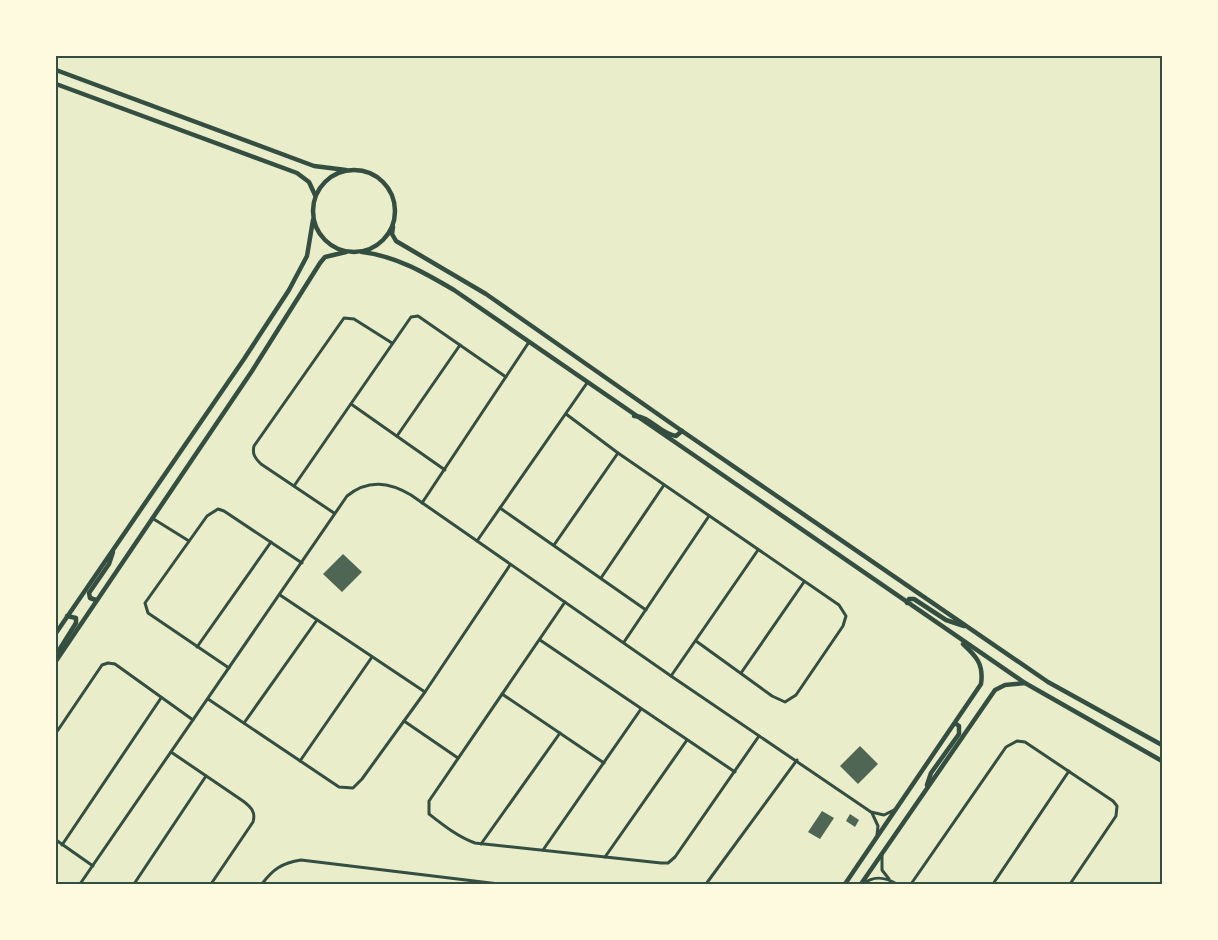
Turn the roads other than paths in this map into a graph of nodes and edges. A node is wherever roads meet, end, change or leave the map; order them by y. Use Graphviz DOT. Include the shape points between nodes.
graph roads {
  1 [pos="56,70"];
  2 [pos="56,84"];
  3 [pos="346,170"];
  4 [pos="315,195"];
  5 [pos="313,220"];
  6 [pos="393,226"];
  7 [pos="346,252"];
  8 [pos="362,252"];
  9 [pos="530,341"];
  10 [pos="392,343"];
  11 [pos="460,345"];
  12 [pos="506,377"];
  13 [pos="588,382"];
  14 [pos="351,404"];
  15 [pos="566,414"];
  16 [pos="634,416"];
  17 [pos="682,431"];
  18 [pos="397,436"];
  19 [pos="618,453"];
  20 [pos="445,470"];
  21 [pos="664,485"];
  22 [pos="294,486"];
  23 [pos="422,503"];
  24 [pos="500,508"];
  25 [pos="334,513"];
  26 [pos="709,516"];
  27 [pos="152,518"];
  28 [pos="477,541"];
  29 [pos="189,542"];
  30 [pos="271,542"];
  31 [pos="554,545"];
  32 [pos="115,546"];
  33 [pos="758,550"];
  34 [pos="302,562"];
  35 [pos="510,565"];
  36 [pos="600,578"];
  37 [pos="804,582"];
  38 [pos="280,595"];
  39 [pos="96,600"];
  40 [pos="565,602"];
  41 [pos="907,603"];
  42 [pos="646,610"];
  43 [pos="67,616"];
  44 [pos="317,620"];
  45 [pos="970,628"];
  46 [pos="949,632"];
  47 [pos="56,633"];
  48 [pos="539,640"];
  49 [pos="696,641"];
  50 [pos="624,642"];
  51 [pos="197,647"];
  52 [pos="56,655"];
  53 [pos="372,657"];
  54 [pos="56,661"];
  55 [pos="229,668"];
  56 [pos="741,673"];
  57 [pos="671,676"];
  58 [pos="1025,683"];
  59 [pos="425,692"];
  60 [pos="502,694"];
  61 [pos="161,698"];
  62 [pos="208,699"];
  63 [pos="641,709"];
  64 [pos="193,720"];
  65 [pos="404,721"];
  66 [pos="244,723"];
  67 [pos="955,723"];
  68 [pos="56,733"];
  69 [pos="560,733"];
  70 [pos="759,736"];
  71 [pos="687,740"];
  72 [pos="1162,745"];
  73 [pos="171,752"];
  74 [pos="458,758"];
  75 [pos="797,760"];
  76 [pos="1162,760"];
  77 [pos="300,761"];
  78 [pos="604,763"];
  79 [pos="1069,771"];
  80 [pos="735,772"];
  81 [pos="207,776"];
  82 [pos="924,793"];
  83 [pos="896,809"];
  84 [pos="872,812"];
  85 [pos="877,837"];
  86 [pos="56,840"];
  87 [pos="481,844"];
  88 [pos="62,845"];
  89 [pos="543,850"];
  90 [pos="882,855"];
  91 [pos="605,857"];
  92 [pos="93,866"];
  93 [pos="890,880"];
  94 [pos="82,884"];
  95 [pos="134,885"];
  96 [pos="211,885"];
  97 [pos="262,885"];
  98 [pos="499,885"];
  99 [pos="706,885"];
  100 [pos="845,885"];
  101 [pos="862,885"];
  102 [pos="897,885"];
  103 [pos="911,885"];
  104 [pos="993,885"];
  105 [pos="1070,885"];
  1 -- 3 [label="street" via="314,166"];
  2 -- 4 [label="street" via="297,173 309,182"];
  3 -- 4 [label="street" via="327,179"];
  3 -- 6 [label="street" via="371,173 382,180 395,202"];
  4 -- 5 [label="street"];
  5 -- 7 [label="street" via="325,241"];
  5 -- 32 [label="street" via="307,256 289,290"];
  6 -- 8 [label="street" via="386,238"];
  6 -- 17 [label="street" via="396,241 486,294"];
  7 -- 8 [label="street"];
  7 -- 27 [label="street" via="325,257 320,263"];
  8 -- 9 [label="street" via="420,270"];
  9 -- 12 [label="street"];
  9 -- 13 [label="street"];
  10 -- 11 [label="street" via="409,320 418,316"];
  10 -- 14 [label="street"];
  10 -- 22 [label="street" via="354,319 344,318 254,446 255,457"];
  11 -- 12 [label="street"];
  11 -- 18 [label="street"];
  12 -- 20 [label="street"];
  13 -- 15 [label="street"];
  13 -- 16 [label="street"];
  14 -- 18 [label="street"];
  14 -- 22 [label="street"];
  15 -- 19 [label="street"];
  15 -- 24 [label="street"];
  16 -- 17 [label="street" via="673,436"];
  16 -- 41 [label="street"];
  17 -- 45 [label="street"];
  18 -- 20 [label="street"];
  19 -- 21 [label="street"];
  19 -- 31 [label="street"];
  20 -- 23 [label="street"];
  21 -- 26 [label="street"];
  21 -- 36 [label="street"];
  22 -- 25 [label="street"];
  23 -- 25 [label="street" via="399,488 378,483 356,489"];
  23 -- 28 [label="street"];
  24 -- 28 [label="street"];
  24 -- 31 [label="street"];
  25 -- 34 [label="street"];
  26 -- 33 [label="street"];
  26 -- 42 [label="street"];
  27 -- 29 [label="street"];
  27 -- 39 [label="street"];
  28 -- 35 [label="street"];
  29 -- 30 [label="street" via="207,516 218,510"];
  29 -- 51 [label="street" via="145,603 148,613"];
  30 -- 34 [label="street"];
  30 -- 51 [label="street"];
  31 -- 36 [label="street"];
  32 -- 39 [label="street" via="109,564 89,593"];
  32 -- 43 [label="street"];
  33 -- 37 [label="street"];
  33 -- 49 [label="street"];
  34 -- 38 [label="street"];
  35 -- 40 [label="street"];
  35 -- 59 [label="street"];
  36 -- 42 [label="street"];
  37 -- 56 [label="street"];
  37 -- 56 [label="street" via="839,605 846,616 796,695 780,701"];
  38 -- 44 [label="street"];
  38 -- 55 [label="street"];
  39 -- 54 [label="street"];
  40 -- 48 [label="street"];
  40 -- 50 [label="street"];
  41 -- 45 [label="street" via="914,599 946,620"];
  41 -- 46 [label="street"];
  42 -- 50 [label="street"];
  43 -- 47 [label="street"];
  43 -- 52 [label="street" via="76,618 76,624"];
  44 -- 53 [label="street"];
  44 -- 66 [label="street"];
  45 -- 72 [label="street" via="1048,682"];
  46 -- 58 [label="street"];
  46 -- 67 [label="street" via="977,657 983,674 981,684"];
  48 -- 60 [label="street"];
  48 -- 63 [label="street"];
  49 -- 56 [label="street"];
  49 -- 57 [label="street"];
  50 -- 57 [label="street"];
  51 -- 55 [label="street"];
  53 -- 59 [label="street"];
  53 -- 77 [label="street"];
  55 -- 62 [label="street"];
  57 -- 70 [label="street"];
  58 -- 76 [label="street"];
  58 -- 82 [label="street" via="995,690"];
  59 -- 65 [label="street"];
  60 -- 69 [label="street"];
  60 -- 74 [label="street"];
  61 -- 64 [label="street"];
  61 -- 68 [label="street" via="115,664 108,663 102,665"];
  61 -- 88 [label="street"];
  62 -- 64 [label="street"];
  62 -- 66 [label="street"];
  63 -- 71 [label="street"];
  63 -- 78 [label="street"];
  64 -- 73 [label="street"];
  65 -- 74 [label="street"];
  65 -- 77 [label="street" via="353,788 339,787"];
  66 -- 77 [label="street"];
  67 -- 82 [label="street" via="959,726 958,734 931,773"];
  67 -- 83 [label="street"];
  69 -- 78 [label="street"];
  69 -- 87 [label="street"];
  70 -- 75 [label="street"];
  70 -- 80 [label="street"];
  71 -- 80 [label="street"];
  71 -- 91 [label="street"];
  73 -- 81 [label="street"];
  73 -- 92 [label="street"];
  74 -- 87 [label="street" via="429,801 429,814 465,839"];
  75 -- 84 [label="street"];
  75 -- 99 [label="street"];
  78 -- 89 [label="street"];
  79 -- 103 [label="street" via="1025,742 1017,741 1006,747"];
  79 -- 104 [label="street"];
  79 -- 105 [label="street" via="1113,801 1118,810"];
  80 -- 91 [label="street" via="668,862"];
  81 -- 95 [label="street"];
  81 -- 96 [label="street" via="252,808 255,816"];
  82 -- 90 [label="street"];
  83 -- 84 [label="street" via="884,815"];
  83 -- 85 [label="street"];
  84 -- 85 [label="street" via="878,826"];
  85 -- 100 [label="street"];
  86 -- 88 [label="street"];
  87 -- 89 [label="street"];
  88 -- 92 [label="street"];
  89 -- 91 [label="street"];
  90 -- 93 [label="street" via="882,870"];
  90 -- 101 [label="street"];
  92 -- 94 [label="street"];
  93 -- 101 [label="street" via="872,878"];
  93 -- 102 [label="street"];
  97 -- 98 [label="street" via="274,869 301,860"];
}
